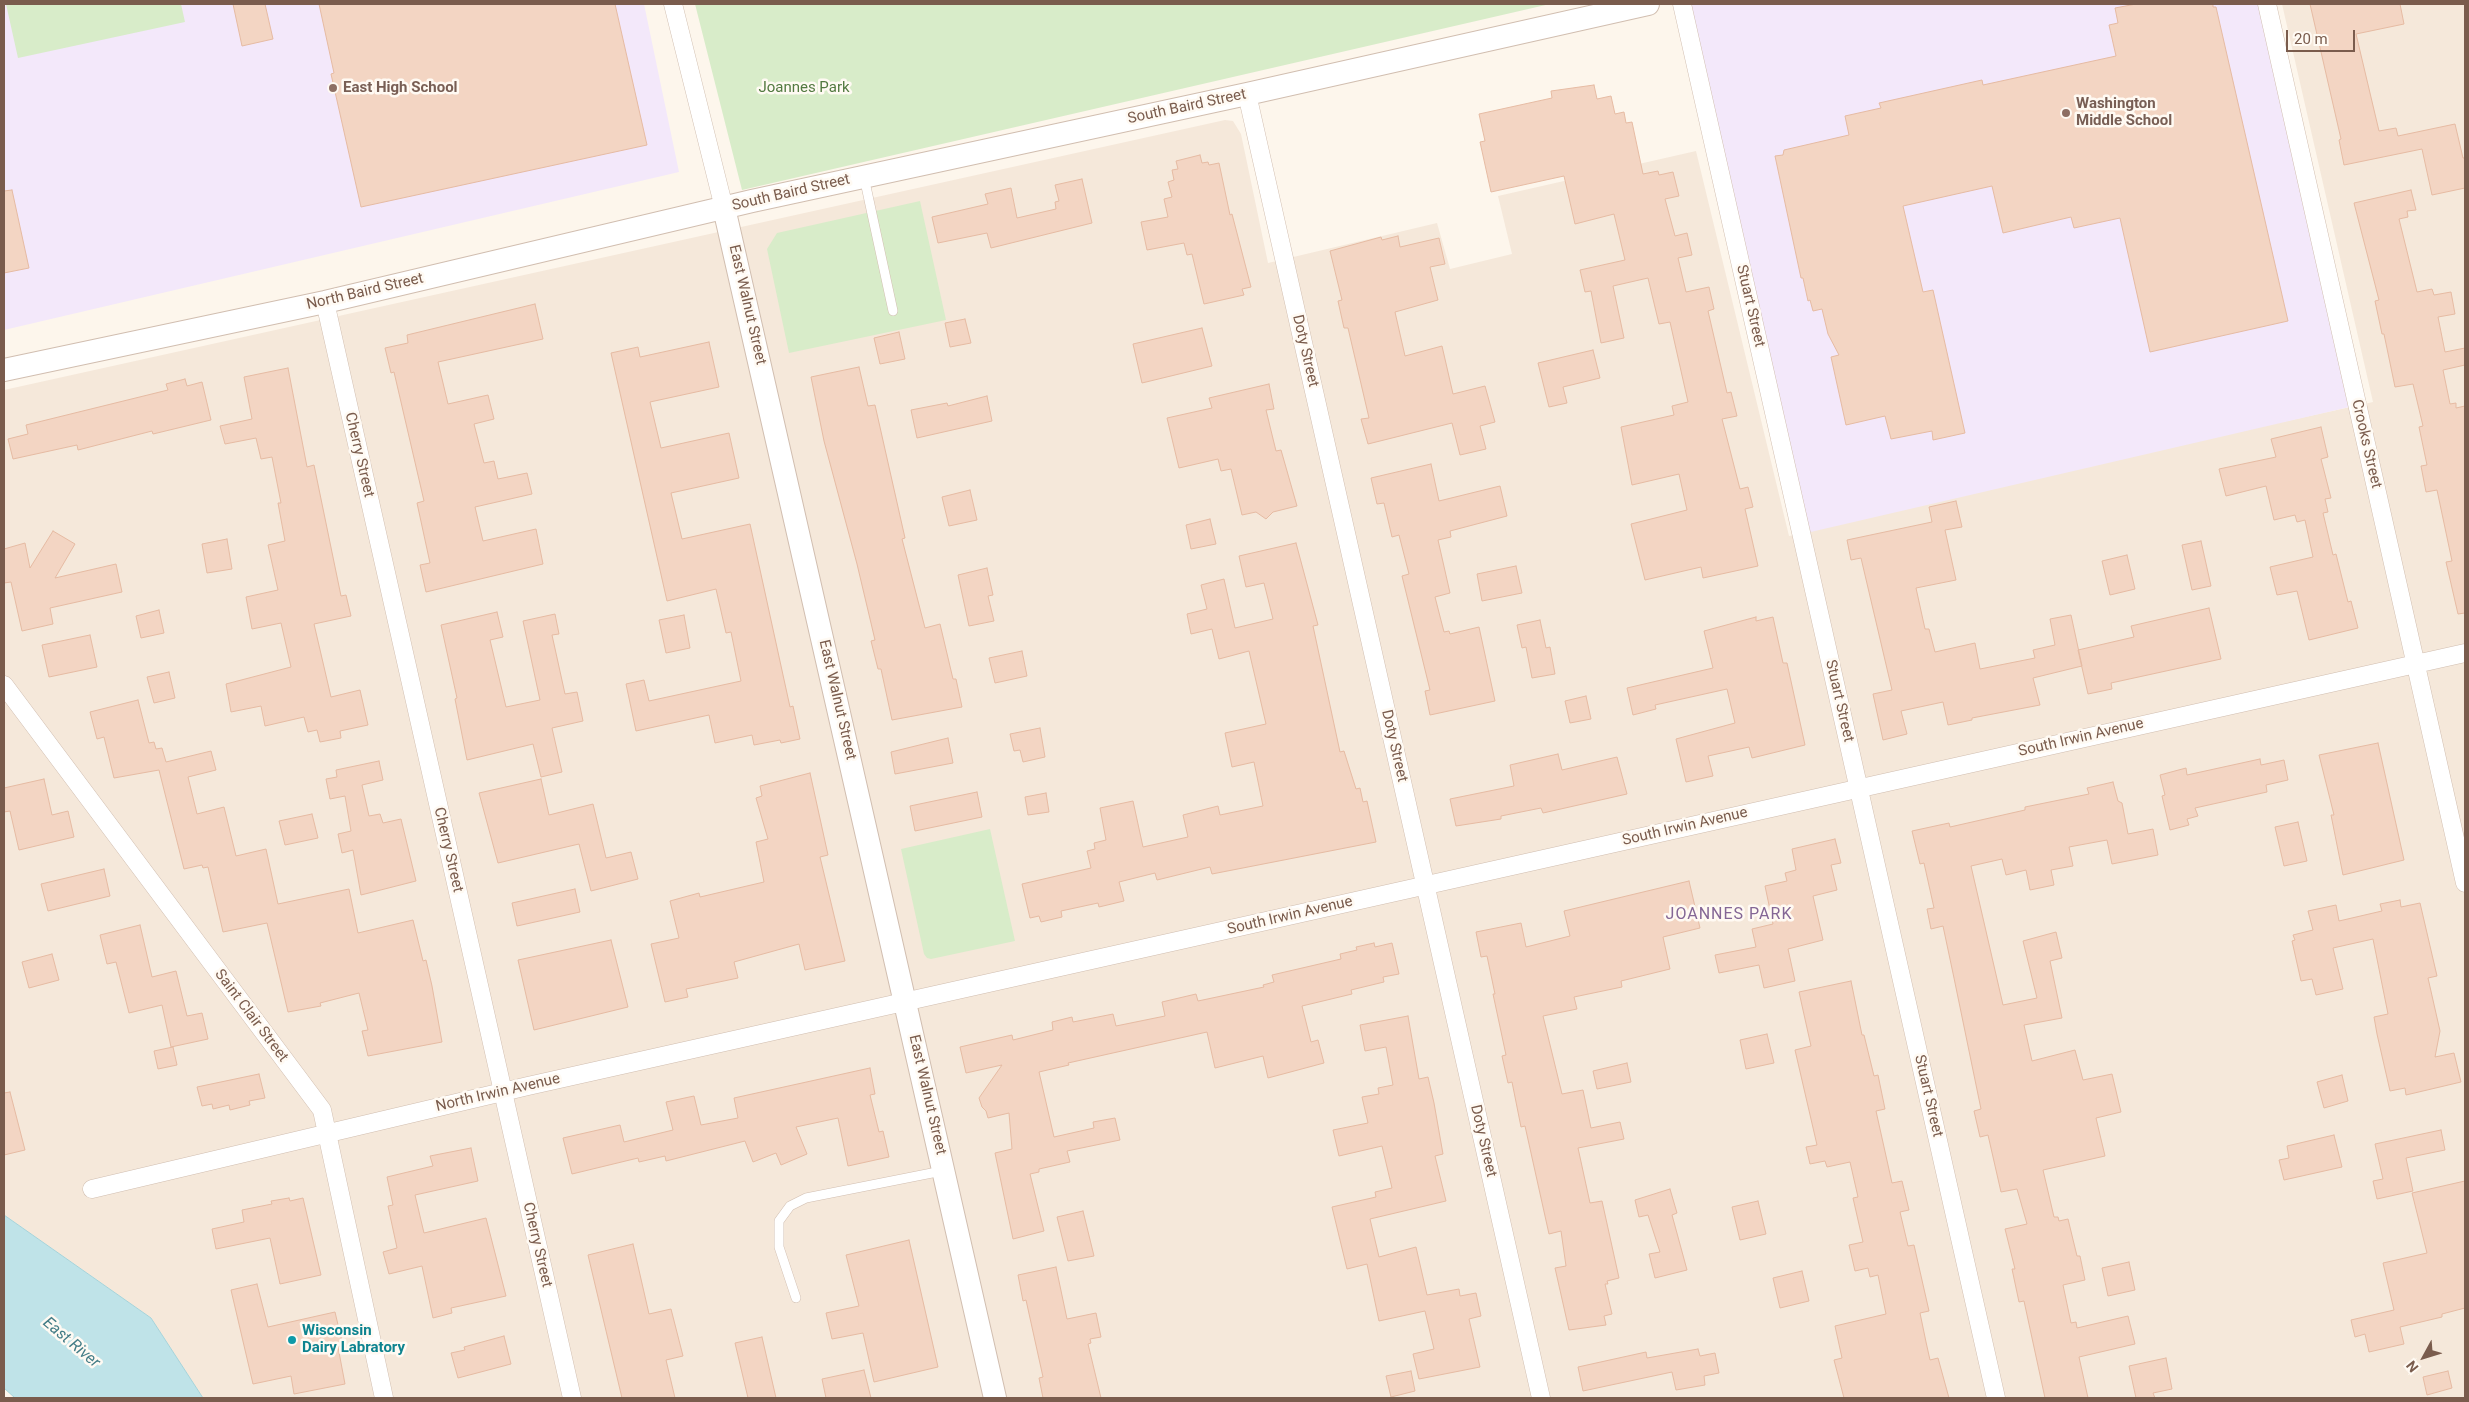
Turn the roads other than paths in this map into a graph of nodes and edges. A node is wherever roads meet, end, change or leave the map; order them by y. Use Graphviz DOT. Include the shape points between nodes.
graph roads {
  1 [pos="673,4"];
  2 [pos="1648,4"];
  3 [pos="1682,4"];
  4 [pos="2267,4"];
  5 [pos="1248,94"];
  6 [pos="864,176"];
  7 [pos="724,208"];
  8 [pos="325,302"];
  9 [pos="893,311"];
  10 [pos="4,370"];
  11 [pos="2465,652"];
  12 [pos="2416,664"];
  13 [pos="4,685"];
  14 [pos="1859,788"];
  15 [pos="2465,883"];
  16 [pos="1426,885"];
  17 [pos="906,1001"];
  18 [pos="503,1092"];
  19 [pos="327,1132"];
  20 [pos="944,1171"];
  21 [pos="92,1190"];
  22 [pos="796,1298"];
  23 [pos="384,1398"];
  24 [pos="572,1398"];
  25 [pos="995,1398"];
  26 [pos="1541,1398"];
  27 [pos="1996,1398"];
  1 -- 7 [label="street, East Walnut Street"];
  2 -- 5 [label="street, South Baird Street"];
  3 -- 14 [label="street, Stuart Street"];
  4 -- 12 [label="street, Crooks Street"];
  5 -- 6 [label="street, South Baird Street"];
  5 -- 16 [label="street, Doty Street"];
  6 -- 7 [label="street, South Baird Street"];
  6 -- 9 [label="lane"];
  7 -- 8 [label="street, North Baird Street"];
  7 -- 17 [label="street, East Walnut Street"];
  8 -- 10 [label="street, North Baird Street"];
  8 -- 18 [label="street, Cherry Street"];
  11 -- 12 [label="street, South Irwin Avenue"];
  12 -- 14 [label="street, South Irwin Avenue"];
  12 -- 15 [label="street, Crooks Street"];
  13 -- 19 [label="street, Saint Clair Street" via="318,1104"];
  14 -- 16 [label="street, South Irwin Avenue"];
  14 -- 27 [label="street, Stuart Street"];
  16 -- 17 [label="street, South Irwin Avenue"];
  16 -- 26 [label="street, Doty Street"];
  17 -- 18 [label="street, North Irwin Avenue"];
  17 -- 20 [label="street, East Walnut Street"];
  18 -- 19 [label="street, North Irwin Avenue"];
  18 -- 24 [label="street, Cherry Street"];
  19 -- 21 [label="street, North Irwin Avenue"];
  19 -- 23 [label="street, Saint Clair Street"];
  20 -- 22 [label="lane" via="806,1198 790,1206 779,1221 779,1247"];
  20 -- 25 [label="street, East Walnut Street"];
}
